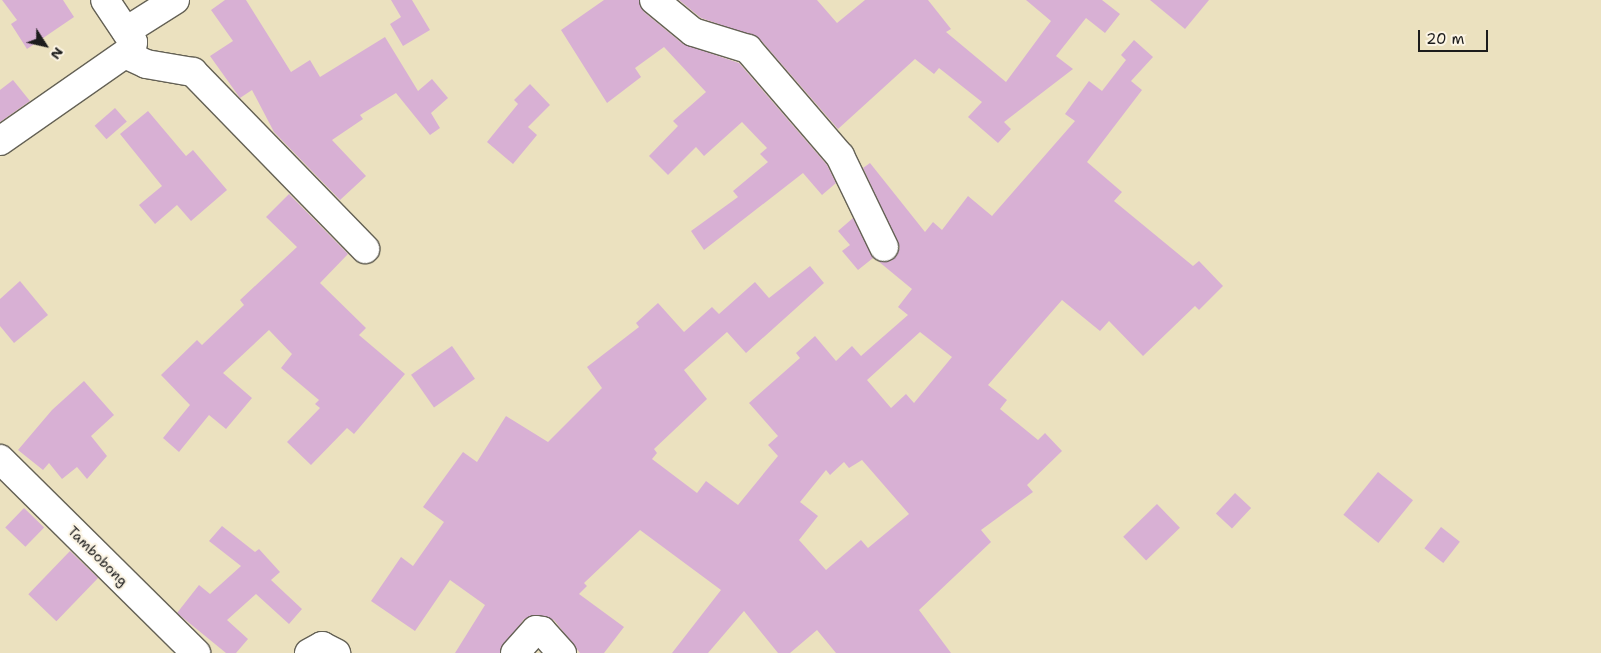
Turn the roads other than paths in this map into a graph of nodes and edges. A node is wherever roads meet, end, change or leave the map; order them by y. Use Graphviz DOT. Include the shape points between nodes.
graph roads {
  1 [pos="106,0"];
  2 [pos="175,0"];
  3 [pos="654,0"];
  4 [pos="127,43"];
  5 [pos="0,141"];
  6 [pos="884,247"];
  7 [pos="365,249"];
  8 [pos="0,459"];
  9 [pos="196,653"];
  10 [pos="309,653"];
  11 [pos="336,653"];
  12 [pos="515,653"];
  13 [pos="562,653"];
  1 -- 4 [label="street"];
  2 -- 4 [label="street"];
  3 -- 6 [label="street" via="693,32 748,48 840,156"];
  4 -- 5 [label="street"];
  4 -- 7 [label="street" via="146,64 193,72"];
  8 -- 9 [label="street, Tambobong"];
  10 -- 11 [label="street" via="322,646"];
  12 -- 13 [label="street" via="536,630 542,630"];
}
